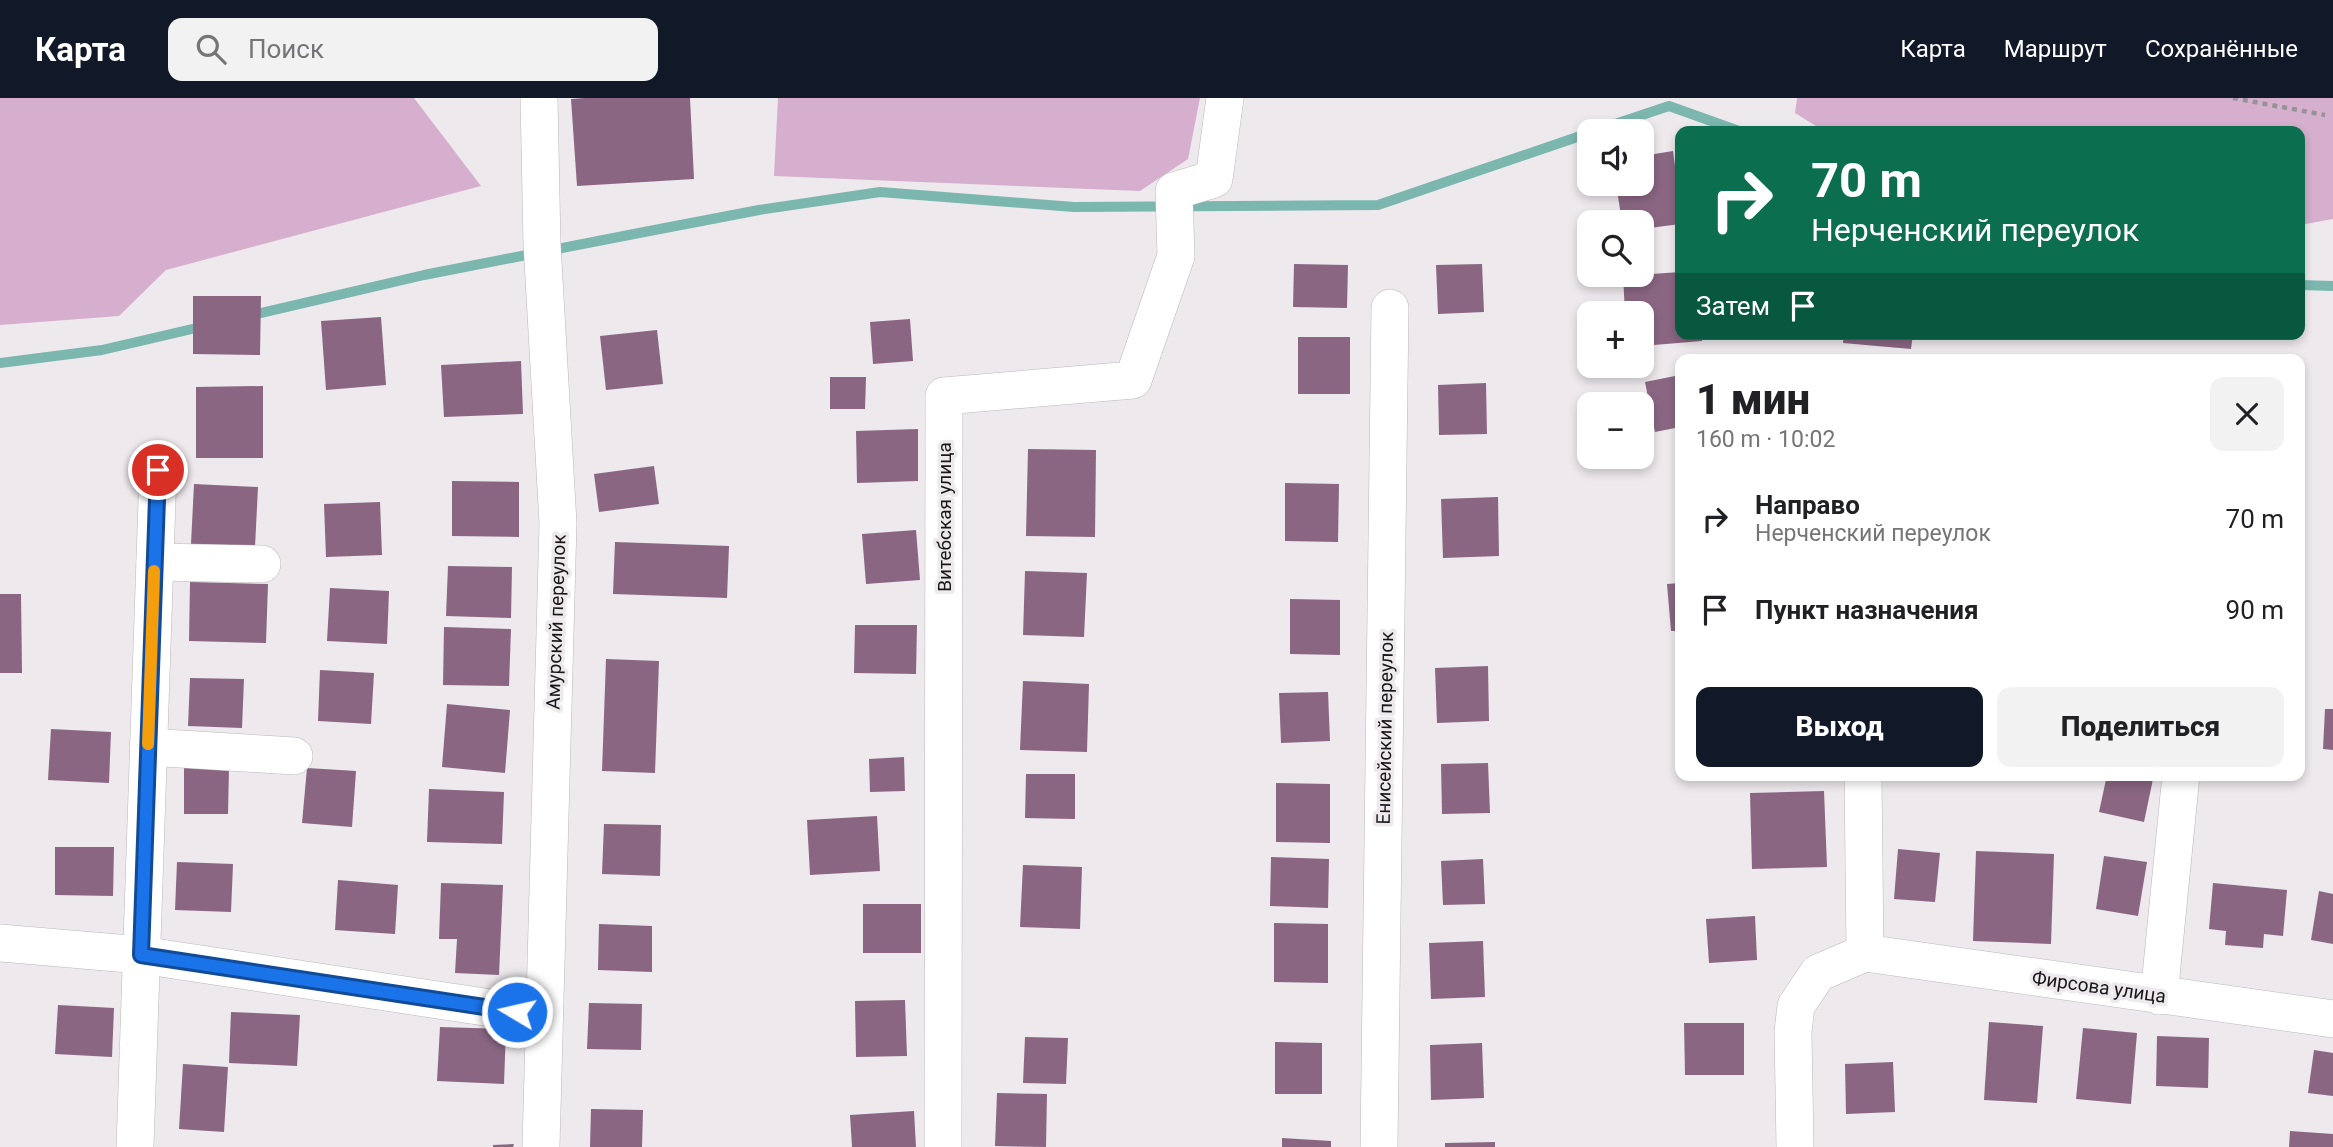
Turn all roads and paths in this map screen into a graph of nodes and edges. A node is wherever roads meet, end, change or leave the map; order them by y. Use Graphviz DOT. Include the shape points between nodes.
graph roads {
  1 [pos="539,98"];
  2 [pos="1225,98"];
  3 [pos="2233,98"];
  4 [pos="2325,115"];
  5 [pos="1390,308"];
  6 [pos="158,470"];
  7 [pos="155,562"];
  8 [pos="262,564"];
  9 [pos="148,747"];
  10 [pos="294,756"];
  11 [pos="1863,781"];
  12 [pos="2180,781"];
  13 [pos="0,943"];
  14 [pos="1865,953"];
  15 [pos="141,955"];
  16 [pos="2159,996"];
  17 [pos="544,1016"];
  18 [pos="2333,1019"];
  19 [pos="135,1147"];
  20 [pos="541,1147"];
  21 [pos="943,1147"];
  22 [pos="1379,1147"];
  23 [pos="1795,1147"];
  1 -- 17 [label="street, Амурский переулок" via="542,244 558,523"];
  2 -- 21 [label="street, Витебская улица" via="1214,179 1174,191 1176,257 1133,380 944,396"];
  3 -- 4 [label="path"];
  5 -- 22 [label="street, Енисейский переулок"];
  6 -- 7 [label="street"];
  7 -- 8 [label="street"];
  7 -- 9 [label="street"];
  9 -- 10 [label="street"];
  9 -- 15 [label="street"];
  11 -- 14 [label="street"];
  12 -- 16 [label="street"];
  13 -- 15 [label="street"];
  14 -- 16 [label="street, Фирсова улица"];
  14 -- 23 [label="street" via="1818,973 1796,1006"];
  15 -- 17 [label="street"];
  15 -- 19 [label="street"];
  16 -- 18 [label="street, Фирсова улица"];
  17 -- 20 [label="street, Амурский переулок"];
}
